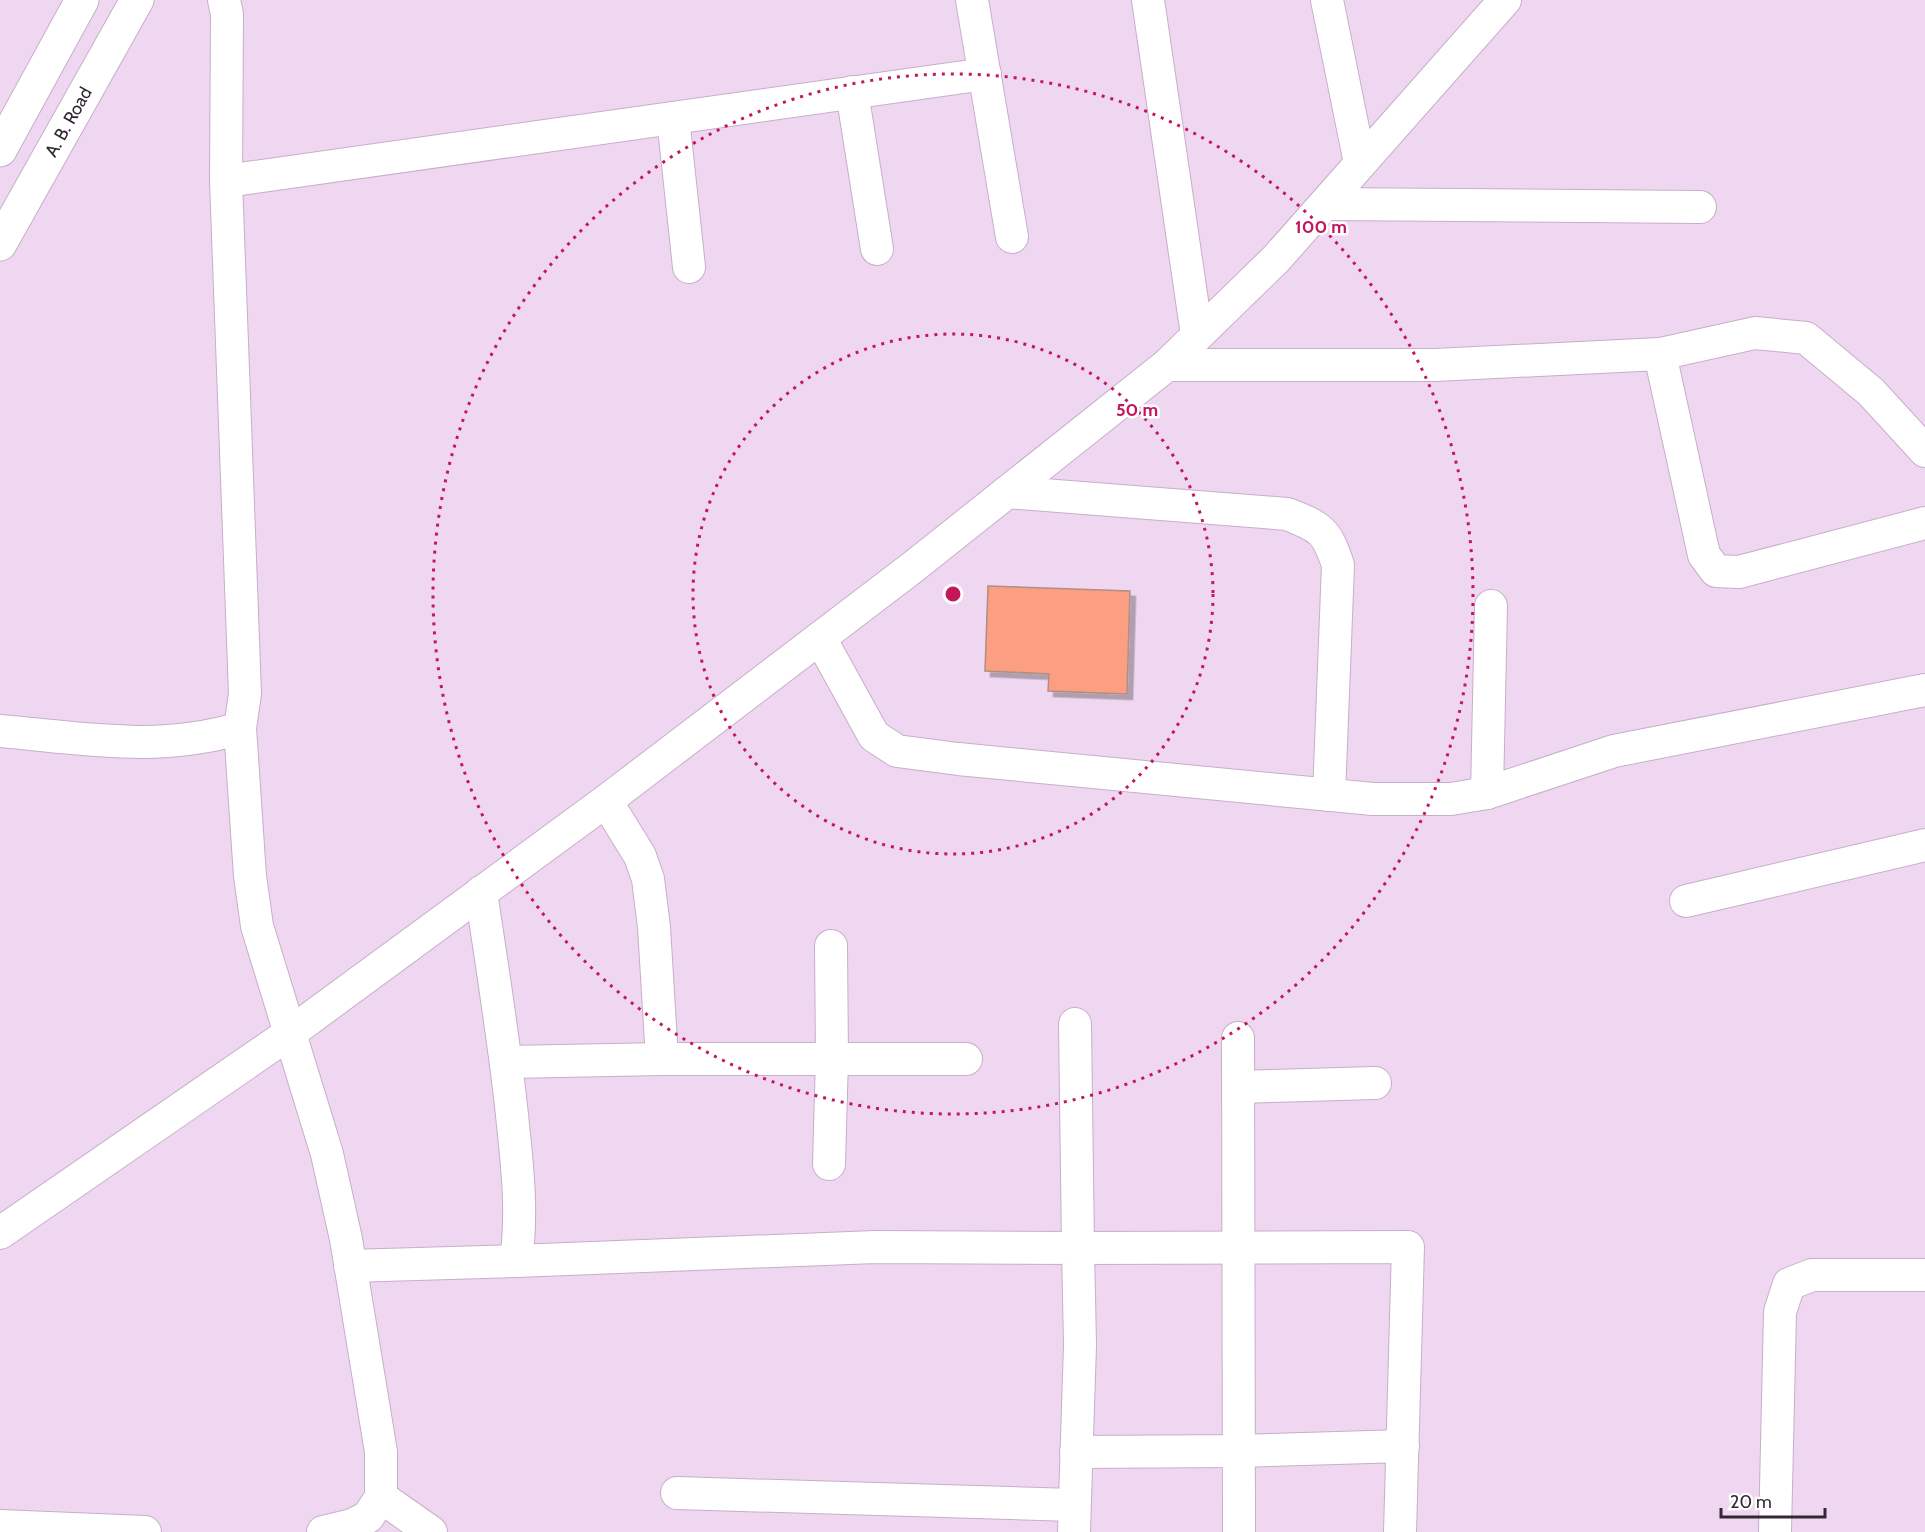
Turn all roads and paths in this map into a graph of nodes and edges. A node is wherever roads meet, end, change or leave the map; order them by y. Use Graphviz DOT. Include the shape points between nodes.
graph roads {
  1 [pos="82,0"];
  2 [pos="137,0"];
  3 [pos="224,0"];
  4 [pos="972,0"];
  5 [pos="1148,0"];
  6 [pos="1327,0"];
  7 [pos="1505,0"];
  8 [pos="985,74"];
  9 [pos="852,92"];
  10 [pos="673,118"];
  11 [pos="0,150"];
  12 [pos="1360,163"];
  13 [pos="226,181"];
  14 [pos="1324,204"];
  15 [pos="1700,207"];
  16 [pos="3,233"];
  17 [pos="1012,237"];
  18 [pos="877,249"];
  19 [pos="689,267"];
  20 [pos="1197,335"];
  21 [pos="1660,354"];
  22 [pos="1167,365"];
  23 [pos="1925,451"];
  24 [pos="1007,492"];
  25 [pos="1925,523"];
  26 [pos="1491,606"];
  27 [pos="820,638"];
  28 [pos="1925,690"];
  29 [pos="240,728"];
  30 [pos="0,731"];
  31 [pos="1488,793"];
  32 [pos="1329,795"];
  33 [pos="606,801"];
  34 [pos="1925,845"];
  35 [pos="481,892"];
  36 [pos="1686,902"];
  37 [pos="831,946"];
  38 [pos="1075,1024"];
  39 [pos="290,1033"];
  40 [pos="1238,1038"];
  41 [pos="832,1058"];
  42 [pos="662,1059"];
  43 [pos="966,1059"];
  44 [pos="507,1062"];
  45 [pos="1375,1083"];
  46 [pos="1239,1087"];
  47 [pos="829,1164"];
  48 [pos="0,1233"];
  49 [pos="1239,1247"];
  50 [pos="1078,1248"];
  51 [pos="516,1261"];
  52 [pos="350,1266"];
  53 [pos="1925,1275"];
  54 [pos="1402,1446"];
  55 [pos="1239,1451"];
  56 [pos="1076,1452"];
  57 [pos="676,1493"];
  58 [pos="372,1515"];
  59 [pos="1074,1519"];
  60 [pos="0,1526"];
  61 [pos="145,1532"];
  62 [pos="323,1532"];
  63 [pos="430,1532"];
  64 [pos="1239,1532"];
  65 [pos="1400,1532"];
  66 [pos="1775,1532"];
  1 -- 11 [label="main road"];
  2 -- 16 [label="main road, A. B. Road"];
  3 -- 13 [label="street"];
  4 -- 8 [label="street"];
  5 -- 20 [label="street"];
  6 -- 12 [label="street"];
  7 -- 12 [label="street"];
  8 -- 9 [label="street"];
  8 -- 17 [label="street"];
  9 -- 10 [label="street"];
  9 -- 18 [label="street"];
  10 -- 13 [label="street"];
  10 -- 19 [label="street"];
  12 -- 14 [label="street"];
  13 -- 29 [label="street" via="245,694"];
  14 -- 15 [label="street"];
  14 -- 20 [label="street" via="1276,259"];
  20 -- 22 [label="street"];
  21 -- 22 [label="street" via="1435,364"];
  21 -- 23 [label="street" via="1755,333 1806,338 1870,392"];
  21 -- 25 [label="street" via="1704,555 1716,571 1738,572"];
  22 -- 24 [label="street"];
  24 -- 27 [label="street"];
  24 -- 32 [label="street" via="1287,514 1310,523 1330,540 1338,565"];
  26 -- 31 [label="street"];
  27 -- 32 [label="street" via="874,736 897,751"];
  27 -- 33 [label="street"];
  28 -- 31 [label="street" via="1614,751"];
  29 -- 30 [label="street" via="213,736 160,742"];
  29 -- 39 [label="street" via="257,926"];
  31 -- 32 [label="street" via="1451,799"];
  33 -- 35 [label="street"];
  33 -- 42 [label="street" via="640,856 648,879"];
  34 -- 36 [label="street"];
  35 -- 39 [label="street"];
  35 -- 44 [label="street"];
  37 -- 41 [label="street"];
  38 -- 50 [label="street"];
  39 -- 48 [label="street"];
  39 -- 52 [label="street" via="327,1154"];
  40 -- 46 [label="street"];
  41 -- 42 [label="street"];
  41 -- 43 [label="street"];
  41 -- 47 [label="street"];
  42 -- 44 [label="street"];
  44 -- 51 [label="street" via="518,1176 520,1230"];
  45 -- 46 [label="street"];
  46 -- 49 [label="street"];
  49 -- 50 [label="street"];
  49 -- 54 [label="street" via="1408,1247"];
  49 -- 55 [label="street"];
  50 -- 51 [label="street" via="875,1247"];
  50 -- 56 [label="street"];
  51 -- 52 [label="street"];
  52 -- 58 [label="street" via="381,1452"];
  53 -- 66 [label="street" via="1812,1275 1789,1284 1780,1312"];
  54 -- 55 [label="street"];
  54 -- 65 [label="street"];
  55 -- 56 [label="street"];
  55 -- 64 [label="street"];
  56 -- 59 [label="street"];
  57 -- 59 [label="street"];
  58 -- 62 [label="street"];
  58 -- 63 [label="street"];
  60 -- 61 [label="street"];
}
